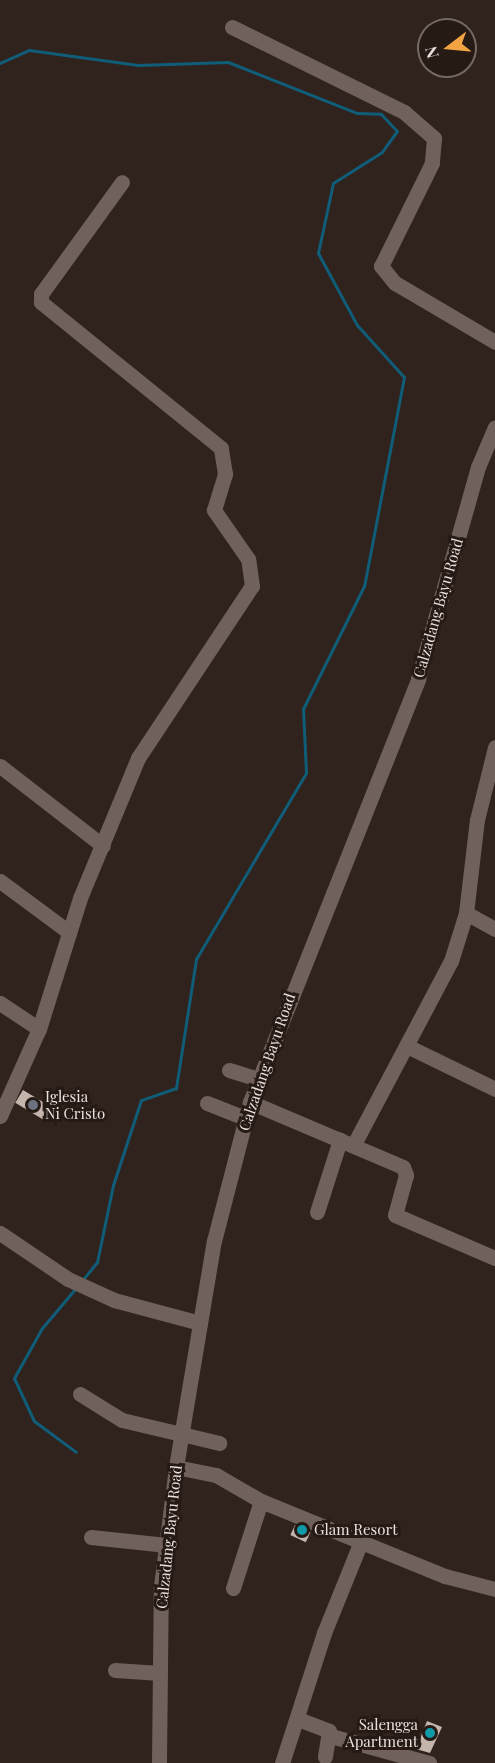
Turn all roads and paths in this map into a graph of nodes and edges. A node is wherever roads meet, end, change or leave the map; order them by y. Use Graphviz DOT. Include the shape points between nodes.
graph roads {
  1 [pos="232,27"];
  2 [pos="122,182"];
  3 [pos="495,342"];
  4 [pos="495,427"];
  5 [pos="494,752"];
  6 [pos="0,766"];
  7 [pos="103,846"];
  8 [pos="0,881"];
  9 [pos="466,913"];
  10 [pos="495,929"];
  11 [pos="69,932"];
  12 [pos="0,1003"];
  13 [pos="39,1029"];
  14 [pos="409,1047"];
  15 [pos="228,1070"];
  16 [pos="258,1079"];
  17 [pos="495,1089"];
  18 [pos="250,1102"];
  19 [pos="207,1103"];
  20 [pos="0,1116"];
  21 [pos="245,1118"];
  22 [pos="347,1142"];
  23 [pos="317,1212"];
  24 [pos="0,1233"];
  25 [pos="495,1258"];
  26 [pos="200,1323"];
  27 [pos="80,1394"];
  28 [pos="183,1433"];
  29 [pos="219,1443"];
  30 [pos="176,1467"];
  31 [pos="261,1502"];
  32 [pos="91,1537"];
  33 [pos="362,1539"];
  34 [pos="166,1545"];
  35 [pos="233,1588"];
  36 [pos="495,1589"];
  37 [pos="116,1670"];
  38 [pos="160,1673"];
  39 [pos="298,1719"];
  40 [pos="331,1736"];
  41 [pos="325,1757"];
  42 [pos="159,1763"];
  43 [pos="282,1763"];
  44 [pos="429,1763"];
  1 -- 3 [label="street" via="404,112 434,138 432,163 381,266 395,283"];
  2 -- 7 [label="street" via="41,294 41,302 221,448 225,474 214,510 248,559 252,586 138,758"];
  4 -- 16 [label="street, Calzadang Bayu Road" via="478,467 418,680"];
  5 -- 9 [label="street" via="477,820"];
  6 -- 7 [label="street"];
  7 -- 11 [label="street"];
  8 -- 11 [label="street"];
  9 -- 10 [label="street"];
  9 -- 14 [label="street" via="451,961"];
  11 -- 13 [label="street"];
  12 -- 13 [label="street"];
  13 -- 20 [label="street"];
  14 -- 17 [label="street"];
  14 -- 22 [label="street"];
  15 -- 16 [label="street"];
  16 -- 18 [label="street, Calzadang Bayu Road"];
  18 -- 21 [label="street, Calzadang Bayu Road"];
  18 -- 22 [label="street"];
  19 -- 21 [label="street"];
  21 -- 26 [label="street, Calzadang Bayu Road" via="214,1241"];
  22 -- 23 [label="street"];
  22 -- 25 [label="street" via="405,1170 395,1215"];
  24 -- 26 [label="street" via="86,1288 114,1300"];
  26 -- 28 [label="street, Calzadang Bayu Road"];
  27 -- 28 [label="street" via="122,1420"];
  28 -- 29 [label="street"];
  28 -- 30 [label="street, Calzadang Bayu Road"];
  30 -- 31 [label="street" via="216,1475"];
  30 -- 34 [label="street, Calzadang Bayu Road"];
  31 -- 33 [label="street"];
  31 -- 35 [label="street"];
  32 -- 34 [label="street"];
  33 -- 36 [label="street" via="445,1576"];
  33 -- 39 [label="street" via="324,1633"];
  34 -- 38 [label="street, Calzadang Bayu Road"];
  37 -- 38 [label="street"];
  38 -- 42 [label="street, Calzadang Bayu Road"];
  39 -- 40 [label="street"];
  39 -- 43 [label="street"];
  40 -- 41 [label="street"];
  40 -- 44 [label="street"];
}
